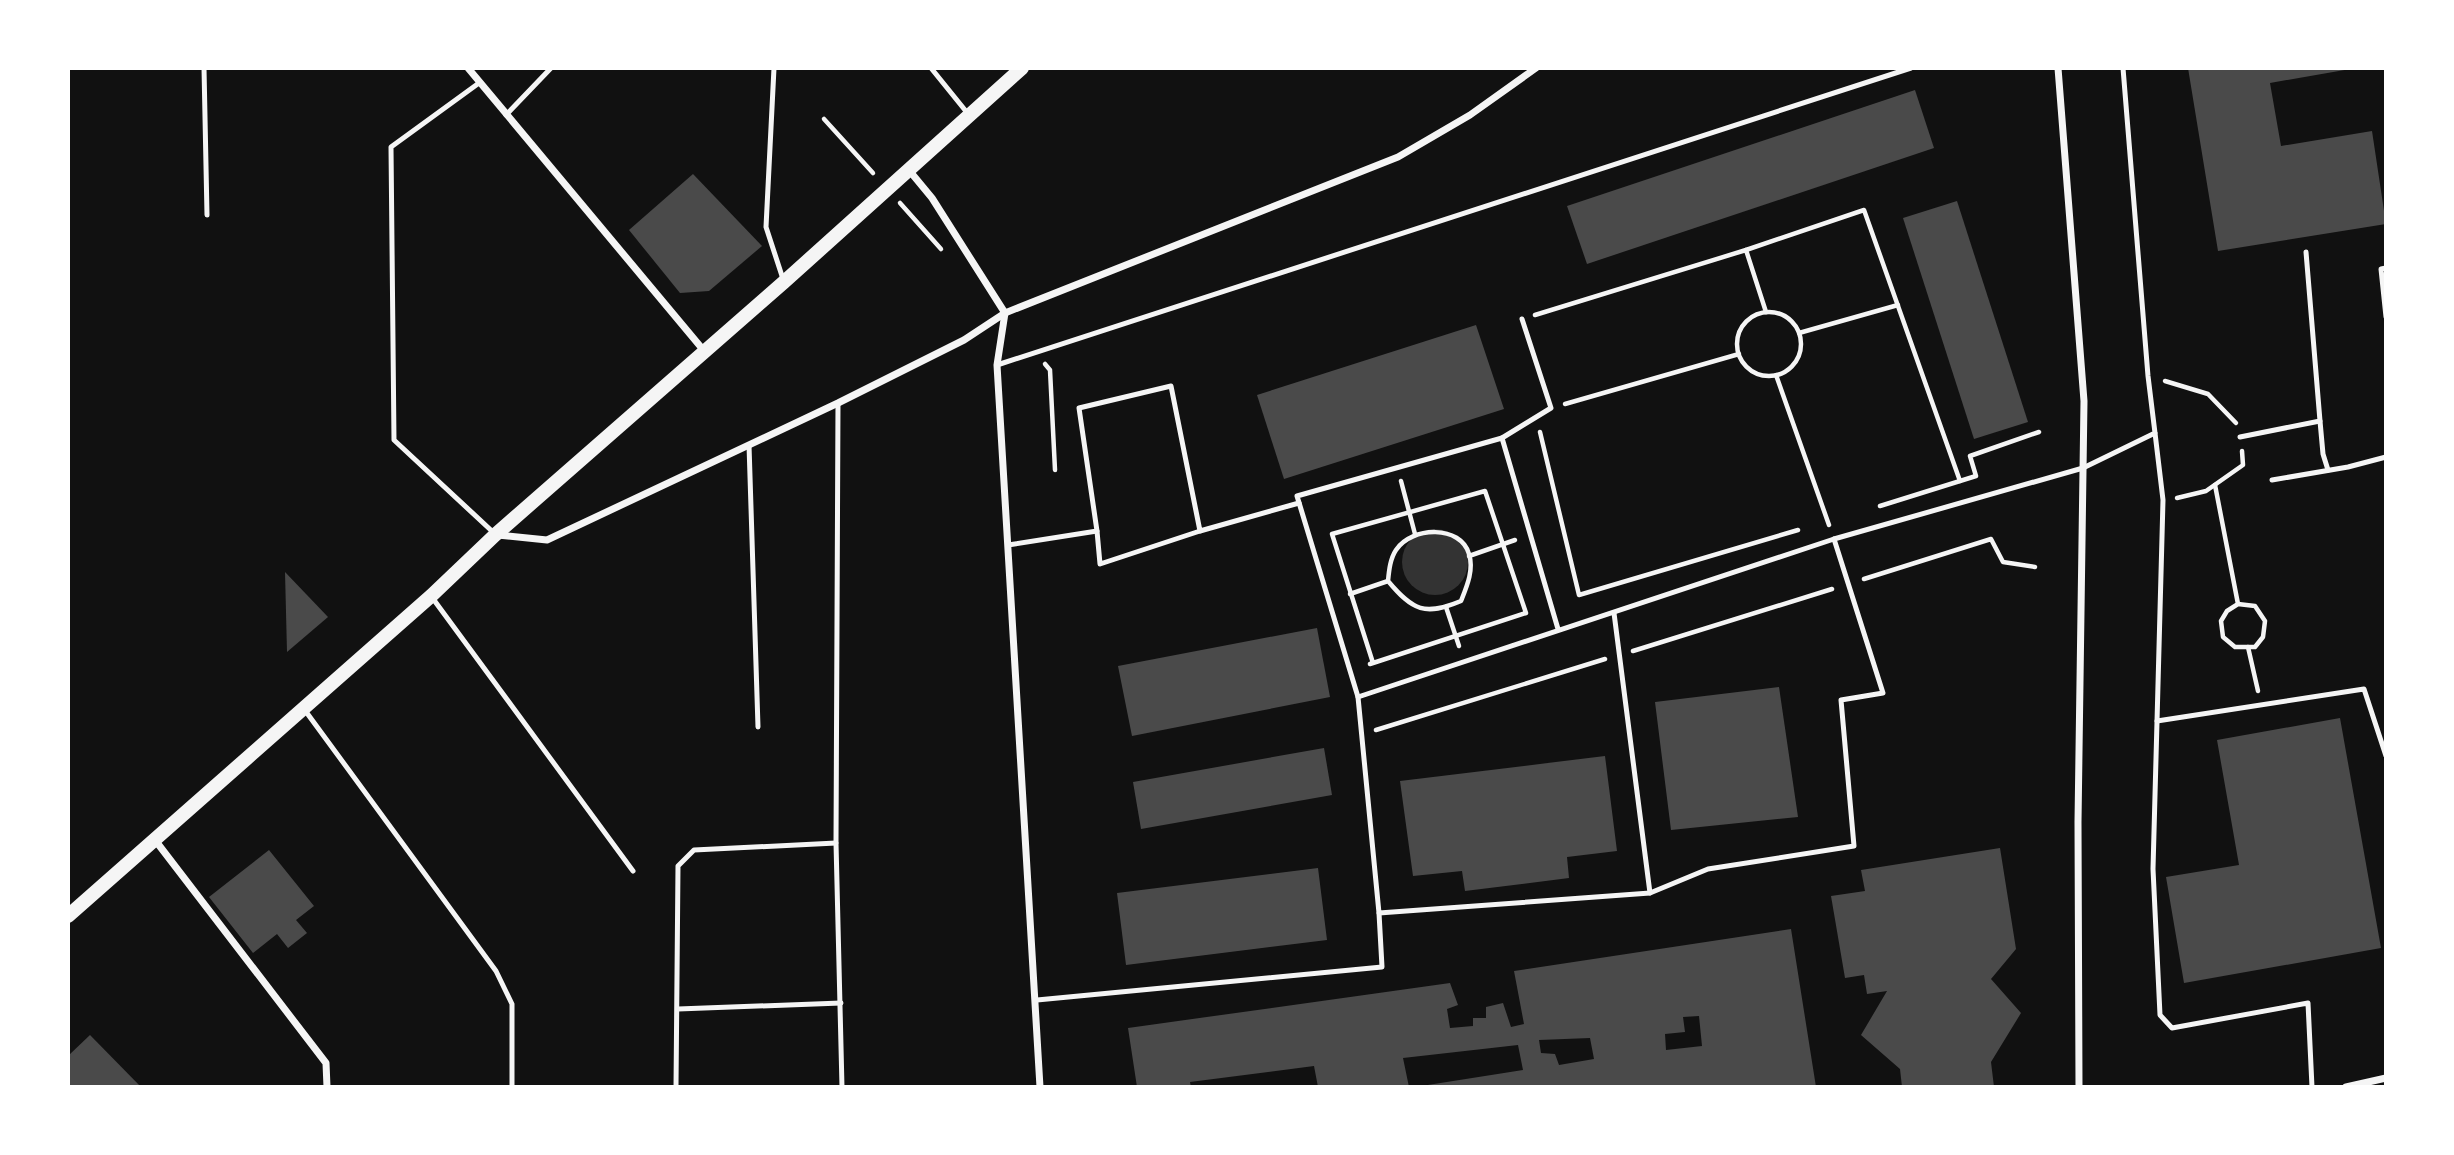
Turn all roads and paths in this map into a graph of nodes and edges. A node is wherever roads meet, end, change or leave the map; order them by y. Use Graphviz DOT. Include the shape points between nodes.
graph roads {
  1 [pos="204,68"];
  2 [pos="468,68"];
  3 [pos="551,68"];
  4 [pos="774,68"];
  5 [pos="931,68"];
  6 [pos="1022,68"];
  7 [pos="1535,68"];
  8 [pos="1911,68"];
  9 [pos="2058,68"];
  10 [pos="2123,68"];
  11 [pos="479,83"];
  12 [pos="506,115"];
  13 [pos="969,115"];
  14 [pos="908,169"];
  15 [pos="207,215"];
  16 [pos="1746,250"];
  17 [pos="2306,252"];
  18 [pos="2386,268"];
  19 [pos="784,282"];
  20 [pos="1898,305"];
  21 [pos="1766,312"];
  22 [pos="1005,313"];
  23 [pos="2386,317"];
  24 [pos="1522,319"];
  25 [pos="1799,333"];
  26 [pos="705,352"];
  27 [pos="1739,354"];
  28 [pos="997,365"];
  29 [pos="1776,374"];
  30 [pos="2148,376"];
  31 [pos="838,403"];
  32 [pos="1551,408"];
  33 [pos="1536,417"];
  34 [pos="2320,421"];
  35 [pos="2039,432"];
  36 [pos="2155,433"];
  37 [pos="2240,437"];
  38 [pos="1502,438"];
  39 [pos="748,445"];
  40 [pos="2386,457"];
  41 [pos="1397,468"];
  42 [pos="2083,468"];
  43 [pos="2328,470"];
  44 [pos="2272,480"];
  45 [pos="1960,481"];
  46 [pos="2215,485"];
  47 [pos="2163,500"];
  48 [pos="1299,503"];
  49 [pos="1867,509"];
  50 [pos="1409,512"];
  51 [pos="1841,517"];
  52 [pos="1828,522"];
  53 [pos="1815,526"];
  54 [pos="1801,529"];
  55 [pos="1097,531"];
  56 [pos="1200,531"];
  57 [pos="495,534"];
  58 [pos="1415,534"];
  59 [pos="1530,534"];
  60 [pos="1834,539"];
  61 [pos="1503,544"];
  62 [pos="1009,545"];
  63 [pos="1469,556"];
  64 [pos="2035,567"];
  65 [pos="1388,582"];
  66 [pos="1848,584"];
  67 [pos="1351,593"];
  68 [pos="431,596"];
  69 [pos="1329,601"];
  70 [pos="2238,604"];
  71 [pos="1446,607"];
  72 [pos="1614,613"];
  73 [pos="1558,629"];
  74 [pos="1456,636"];
  75 [pos="2248,647"];
  76 [pos="1619,655"];
  77 [pos="1464,661"];
  78 [pos="1358,697"];
  79 [pos="2262,704"];
  80 [pos="304,709"];
  81 [pos="2157,721"];
  82 [pos="758,727"];
  83 [pos="1362,735"];
  84 [pos="2386,756"];
  85 [pos="155,840"];
  86 [pos="836,843"];
  87 [pos="633,871"];
  88 [pos="1650,893"];
  89 [pos="1379,913"];
  90 [pos="68,916"];
  91 [pos="1037,1000"];
  92 [pos="841,1003"];
  93 [pos="678,1009"];
  94 [pos="2386,1078"];
  95 [pos="327,1087"];
  96 [pos="512,1087"];
  97 [pos="676,1087"];
  98 [pos="842,1087"];
  99 [pos="1040,1087"];
  100 [pos="2079,1087"];
  101 [pos="2312,1087"];
  102 [pos="2346,1087"];
  1 -- 15 [label="lane"];
  2 -- 11 [label="street"];
  3 -- 12 [label="lane"];
  4 -- 19 [label="lane" via="766,228"];
  5 -- 13 [label="lane"];
  6 -- 13 [label="main road"];
  7 -- 22 [label="street" via="1470,115 1398,157"];
  8 -- 28 [label="lane"];
  9 -- 42 [label="street" via="2084,401"];
  10 -- 30 [label="lane"];
  11 -- 12 [label="street"];
  11 -- 57 [label="lane" via="391,147 394,440"];
  12 -- 26 [label="street"];
  13 -- 14 [label="main road"];
  14 -- 19 [label="main road"];
  14 -- 22 [label="street" via="932,198"];
  16 -- 20 [label="path" via="1864,210"];
  16 -- 21 [label="path"];
  16 -- 24 [label="path"];
  17 -- 34 [label="lane"];
  18 -- 23 [label="lane" via="2381,269"];
  19 -- 26 [label="main road"];
  20 -- 25 [label="path"];
  20 -- 45 [label="path"];
  21 -- 25 [label="path" via="1786,317"];
  21 -- 27 [label="path" via="1742,326"];
  22 -- 28 [label="street"];
  22 -- 31 [label="street" via="964,340"];
  24 -- 32 [label="lane"];
  25 -- 29 [label="path" via="1794,364"];
  26 -- 57 [label="main road"];
  27 -- 29 [label="path" via="1758,373"];
  27 -- 32 [label="path"];
  28 -- 62 [label="street"];
  29 -- 52 [label="path"];
  30 -- 36 [label="lane"];
  30 -- 37 [label="path" via="2208,394 2239,426"];
  31 -- 39 [label="street"];
  31 -- 86 [label="lane"];
  32 -- 33 [label="lane"];
  33 -- 38 [label="lane"];
  33 -- 54 [label="path" via="1579,595"];
  34 -- 37 [label="lane"];
  34 -- 43 [label="lane"];
  35 -- 45 [label="path" via="1970,456 1976,476"];
  36 -- 42 [label="lane"];
  36 -- 47 [label="lane"];
  37 -- 47 [label="path" via="2243,465 2206,491"];
  38 -- 41 [label="lane"];
  38 -- 59 [label="lane"];
  39 -- 57 [label="street" via="547,540"];
  39 -- 82 [label="lane"];
  40 -- 43 [label="lane"];
  41 -- 48 [label="lane" via="1297,496"];
  41 -- 50 [label="path"];
  42 -- 60 [label="lane"];
  42 -- 100 [label="street"];
  43 -- 44 [label="lane"];
  45 -- 49 [label="path"];
  46 -- 70 [label="path"];
  47 -- 81 [label="lane"];
  48 -- 56 [label="lane"];
  48 -- 69 [label="lane"];
  50 -- 58 [label="path"];
  50 -- 61 [label="path" via="1485,491"];
  50 -- 67 [label="path" via="1332,534"];
  51 -- 52 [label="path"];
  52 -- 53 [label="path"];
  52 -- 60 [label="path"];
  55 -- 56 [label="lane" via="1101,564"];
  55 -- 56 [label="lane" via="1079,408 1171,386"];
  55 -- 62 [label="lane"];
  57 -- 68 [label="main road"];
  58 -- 63 [label="path" via="1452,535"];
  58 -- 65 [label="path" via="1398,547"];
  59 -- 61 [label="path"];
  59 -- 73 [label="lane"];
  60 -- 66 [label="lane"];
  60 -- 72 [label="lane"];
  61 -- 63 [label="path"];
  61 -- 74 [label="path" via="1526,613"];
  62 -- 91 [label="street" via="1013,667"];
  63 -- 71 [label="path" via="1468,582 1461,601"];
  64 -- 66 [label="path" via="2003,562 1991,540"];
  65 -- 67 [label="path"];
  65 -- 71 [label="path" via="1415,607"];
  66 -- 76 [label="path"];
  66 -- 88 [label="lane" via="1883,693 1841,700 1854,846 1708,869"];
  67 -- 69 [label="path"];
  67 -- 74 [label="path" via="1371,664"];
  68 -- 80 [label="main road"];
  68 -- 87 [label="lane"];
  69 -- 78 [label="lane"];
  70 -- 75 [label="path" via="2221,621 2223,637 2235,647"];
  70 -- 75 [label="path" via="2255,606 2265,621 2263,637 2255,647"];
  71 -- 74 [label="path"];
  72 -- 73 [label="lane"];
  72 -- 76 [label="lane"];
  73 -- 77 [label="lane"];
  74 -- 77 [label="path"];
  75 -- 79 [label="path"];
  76 -- 83 [label="path"];
  76 -- 88 [label="lane"];
  77 -- 78 [label="lane"];
  78 -- 83 [label="lane"];
  79 -- 81 [label="lane"];
  79 -- 84 [label="lane" via="2364,689"];
  80 -- 85 [label="main road"];
  80 -- 96 [label="lane" via="496,971 512,1004"];
  81 -- 101 [label="lane" via="2152,869 2160,1015 2172,1028 2308,1003"];
  83 -- 89 [label="lane"];
  85 -- 90 [label="main road"];
  85 -- 95 [label="street" via="326,1063"];
  86 -- 92 [label="lane"];
  86 -- 93 [label="lane" via="694,850 678,866"];
  88 -- 89 [label="lane"];
  89 -- 91 [label="lane" via="1382,967"];
  91 -- 99 [label="street"];
  92 -- 93 [label="lane"];
  92 -- 98 [label="lane"];
  93 -- 97 [label="lane"];
  94 -- 102 [label="street"];
}
